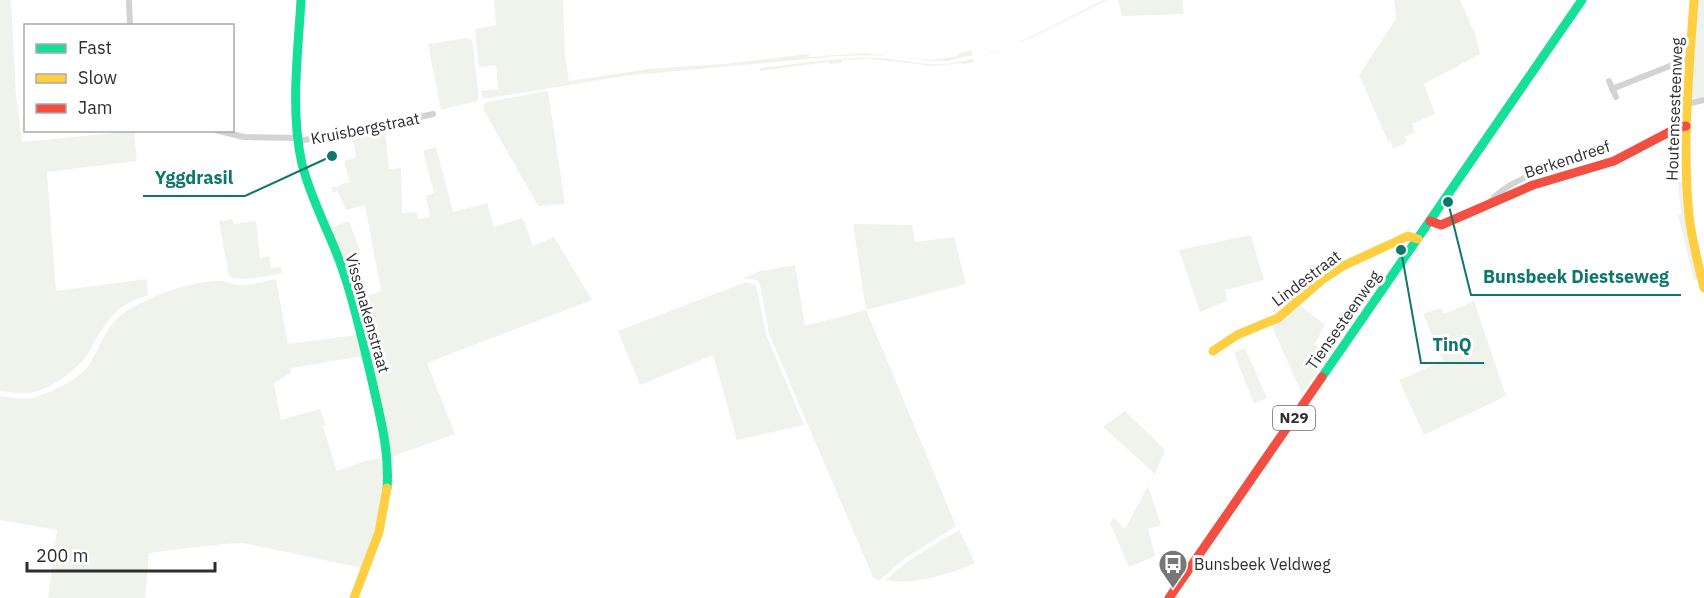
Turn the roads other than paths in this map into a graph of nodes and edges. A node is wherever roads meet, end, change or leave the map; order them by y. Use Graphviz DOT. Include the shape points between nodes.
graph roads {
  1 [pos="129,0"];
  2 [pos="301,0"];
  3 [pos="1582,0"];
  4 [pos="1694,0"];
  5 [pos="130,24"];
  6 [pos="1690,58"];
  7 [pos="1609,81"];
  8 [pos="1612,89"];
  9 [pos="1616,97"];
  10 [pos="1704,100"];
  11 [pos="1687,104"];
  12 [pos="433,114"];
  13 [pos="1686,126"];
  14 [pos="223,132"];
  15 [pos="298,139"];
  16 [pos="1577,159"];
  17 [pos="1489,203"];
  18 [pos="1430,221"];
  19 [pos="1418,239"];
  20 [pos="1704,288"];
  21 [pos="1213,351"];
  22 [pos="354,598"];
  23 [pos="1169,598"];
  1 -- 5 [label="street"];
  2 -- 15 [label="street, Vissenakenstraat"];
  3 -- 18 [label="street, Tiensesteenweg / N29"];
  4 -- 6 [label="street, Houtemsesteenweg"];
  6 -- 8 [label="street"];
  6 -- 11 [label="street, Houtemsesteenweg"];
  7 -- 8 [label="street"];
  8 -- 9 [label="street"];
  10 -- 11 [label="street"];
  11 -- 13 [label="street, Houtemsesteenweg"];
  12 -- 15 [label="street, Kruisbergstraat" via="359,131"];
  13 -- 17 [label="street, Berkendreef" via="1605,165 1533,185"];
  13 -- 20 [label="street, Houtemsesteenweg" via="1689,216"];
  14 -- 15 [label="street, Kruisbergstraat" via="243,137"];
  15 -- 22 [label="street, Vissenakenstraat" via="312,198 350,293 387,452 388,489 383,521"];
  16 -- 17 [label="street, Berkendreef" via="1507,187"];
  17 -- 18 [label="street, Berkendreef" via="1441,225"];
  18 -- 19 [label="street, Tiensesteenweg / N29"];
  19 -- 21 [label="street, Lindestraat" via="1408,236 1343,266 1278,318 1237,335"];
  19 -- 23 [label="street, Tiensesteenweg / N29"];
}
